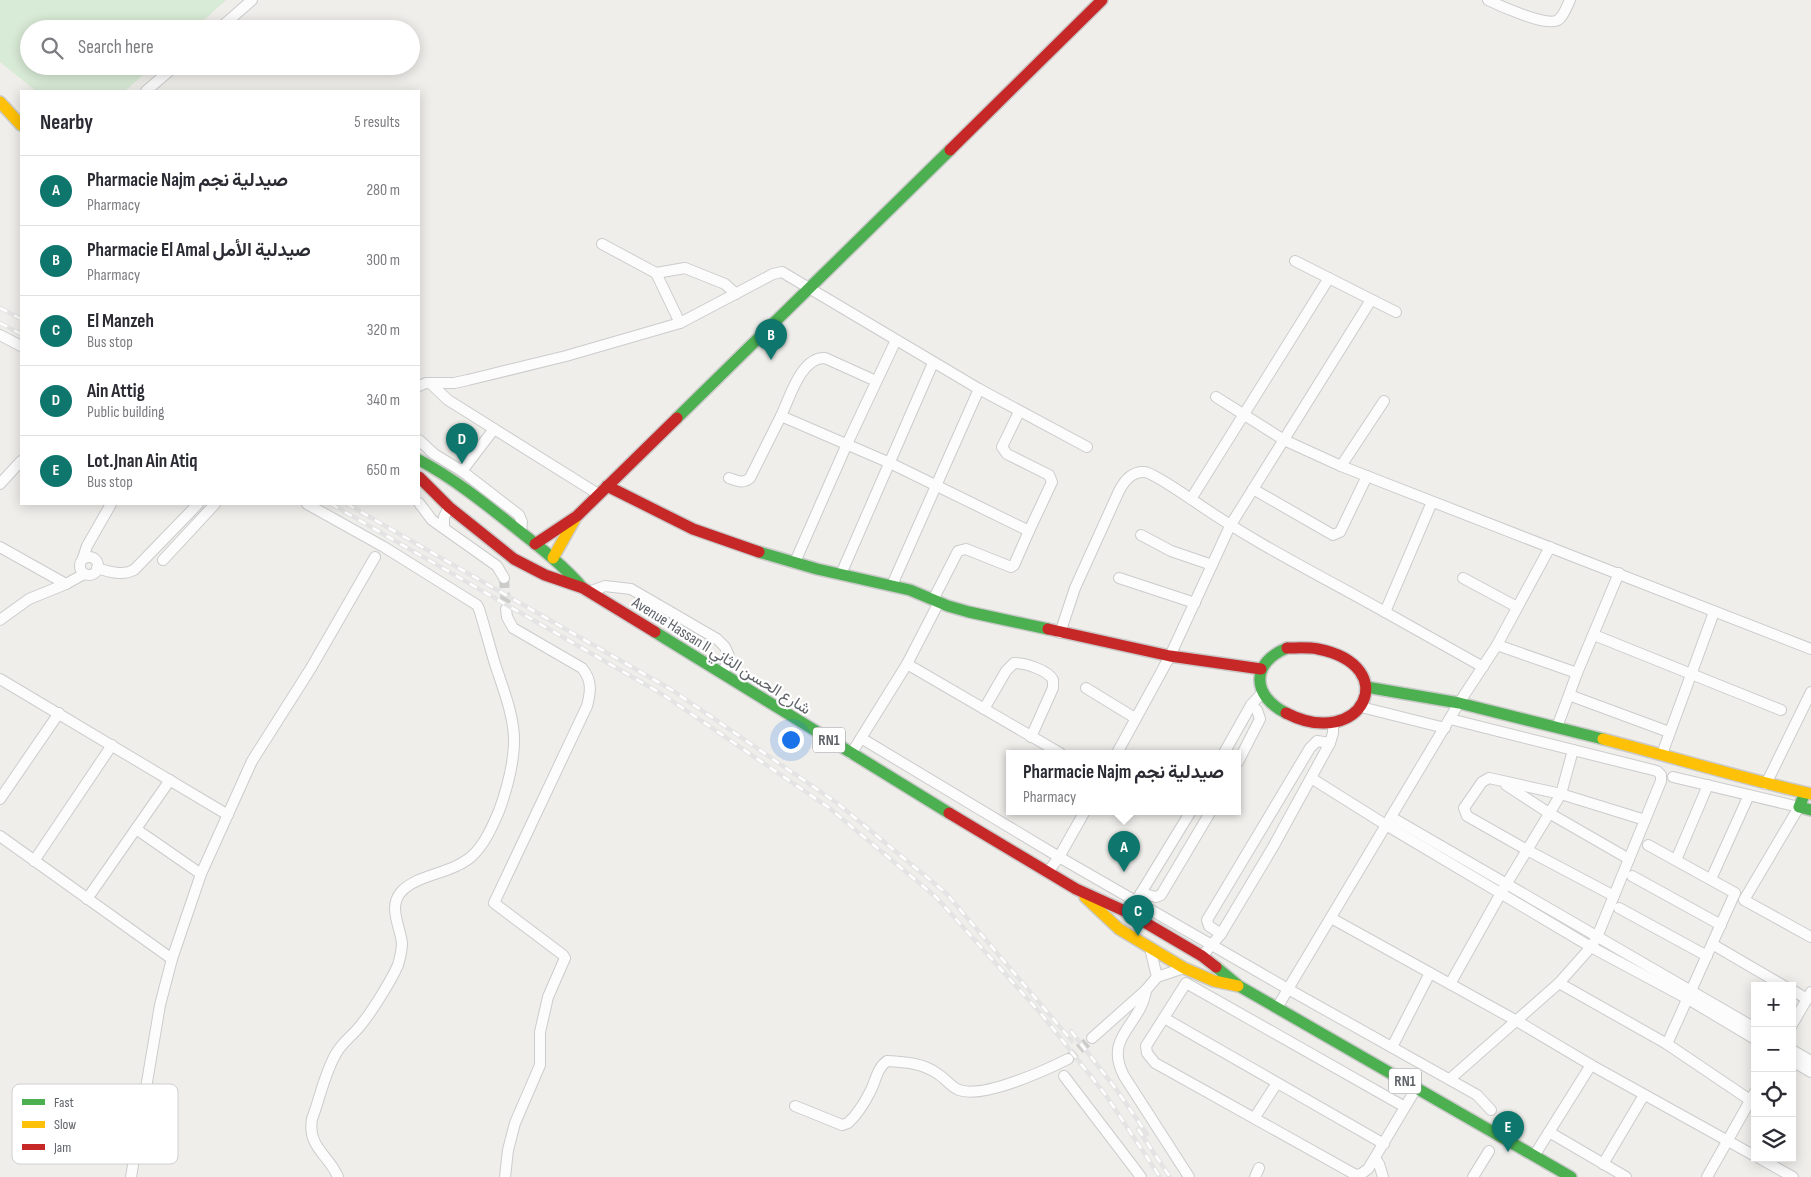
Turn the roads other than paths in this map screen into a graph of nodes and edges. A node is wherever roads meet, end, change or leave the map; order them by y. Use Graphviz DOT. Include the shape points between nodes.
graph roads {
  1 [pos="252,0"];
  2 [pos="1102,0"];
  3 [pos="1488,0"];
  4 [pos="1570,0"];
  5 [pos="229,20"];
  6 [pos="165,75"];
  7 [pos="147,90"];
  8 [pos="0,102"];
  9 [pos="20,107"];
  10 [pos="20,121"];
  11 [pos="602,244"];
  12 [pos="1295,261"];
  13 [pos="656,273"];
  14 [pos="1329,278"];
  15 [pos="811,288"];
  16 [pos="736,294"];
  17 [pos="1371,300"];
  18 [pos="1396,312"];
  19 [pos="680,323"];
  20 [pos="0,335"];
  21 [pos="896,340"];
  22 [pos="20,345"];
  23 [pos="933,363"];
  24 [pos="876,381"];
  25 [pos="430,382"];
  26 [pos="420,386"];
  27 [pos="979,389"];
  28 [pos="1216,397"];
  29 [pos="1384,401"];
  30 [pos="1019,412"];
  31 [pos="1243,415"];
  32 [pos="781,416"];
  33 [pos="494,429"];
  34 [pos="1284,440"];
  35 [pos="420,441"];
  36 [pos="847,444"];
  37 [pos="1087,447"];
  38 [pos="420,461"];
  39 [pos="20,462"];
  40 [pos="890,463"];
  41 [pos="1341,466"];
  42 [pos="462,471"];
  43 [pos="1367,476"];
  44 [pos="420,478"];
  45 [pos="729,478"];
  46 [pos="456,482"];
  47 [pos="0,484"];
  48 [pos="935,485"];
  49 [pos="607,486"];
  50 [pos="1253,489"];
  51 [pos="598,494"];
  52 [pos="440,498"];
  53 [pos="1191,499"];
  54 [pos="1432,502"];
  55 [pos="420,503"];
  56 [pos="110,505"];
  57 [pos="197,505"];
  58 [pos="214,505"];
  59 [pos="309,505"];
  60 [pos="449,507"];
  61 [pos="577,516"];
  62 [pos="1230,526"];
  63 [pos="444,528"];
  64 [pos="1028,531"];
  65 [pos="521,532"];
  66 [pos="1141,535"];
  67 [pos="537,545"];
  68 [pos="1550,546"];
  69 [pos="1,549"];
  70 [pos="375,557"];
  71 [pos="83,558"];
  72 [pos="553,558"];
  73 [pos="163,560"];
  74 [pos="795,562"];
  75 [pos="523,564"];
  76 [pos="1212,565"];
  77 [pos="97,568"];
  78 [pos="1619,572"];
  79 [pos="84,574"];
  80 [pos="841,574"];
  81 [pos="504,578"];
  82 [pos="1119,578"];
  83 [pos="1463,578"];
  84 [pos="66,584"];
  85 [pos="892,585"];
  86 [pos="586,590"];
  87 [pos="936,601"];
  88 [pos="1195,602"];
  89 [pos="1517,608"];
  90 [pos="506,609"];
  91 [pos="1385,612"];
  92 [pos="1714,612"];
  93 [pos="0,620"];
  94 [pos="1060,633"];
  95 [pos="1594,635"];
  96 [pos="1497,644"];
  97 [pos="1811,649"];
  98 [pos="1170,656"];
  99 [pos="907,664"];
  100 [pos="1483,667"];
  101 [pos="1261,669"];
  102 [pos="1577,673"];
  103 [pos="723,674"];
  104 [pos="1692,674"];
  105 [pos="0,679"];
  106 [pos="1366,687"];
  107 [pos="1086,688"];
  108 [pos="1263,692"];
  109 [pos="1811,692"];
  110 [pos="1569,695"];
  111 [pos="1459,703"];
  112 [pos="1251,705"];
  113 [pos="1361,707"];
  114 [pos="984,709"];
  115 [pos="1781,710"];
  116 [pos="59,713"];
  117 [pos="1135,718"];
  118 [pos="1333,722"];
  119 [pos="1447,723"];
  120 [pos="1557,727"];
  121 [pos="1669,732"];
  122 [pos="1031,736"];
  123 [pos="861,738"];
  124 [pos="1330,743"];
  125 [pos="112,745"];
  126 [pos="1055,750"];
  127 [pos="1119,750"];
  128 [pos="1226,750"];
  129 [pos="1574,750"];
  130 [pos="851,754"];
  131 [pos="1662,754"];
  132 [pos="1241,756"];
  133 [pos="1673,777"];
  134 [pos="1311,778"];
  135 [pos="170,780"];
  136 [pos="1499,780"];
  137 [pos="1766,784"];
  138 [pos="1708,785"];
  139 [pos="1808,793"];
  140 [pos="1561,794"];
  141 [pos="1749,795"];
  142 [pos="0,799"];
  143 [pos="1799,807"];
  144 [pos="1811,810"];
  145 [pos="1549,813"];
  146 [pos="228,815"];
  147 [pos="1084,815"];
  148 [pos="1189,815"];
  149 [pos="1209,815"];
  150 [pos="1646,820"];
  151 [pos="1389,821"];
  152 [pos="136,829"];
  153 [pos="0,836"];
  154 [pos="1258,838"];
  155 [pos="1648,845"];
  156 [pos="1273,847"];
  157 [pos="1527,850"];
  158 [pos="1059,857"];
  159 [pos="1629,859"];
  160 [pos="34,860"];
  161 [pos="1676,860"];
  162 [pos="1048,872"];
  163 [pos="201,874"];
  164 [pos="1632,876"];
  165 [pos="1711,879"];
  166 [pos="1076,889"];
  167 [pos="1503,889"];
  168 [pos="1614,896"];
  169 [pos="1139,897"];
  170 [pos="87,899"];
  171 [pos="1620,908"];
  172 [pos="1129,913"];
  173 [pos="1331,918"];
  174 [pos="1721,925"];
  175 [pos="1119,929"];
  176 [pos="1221,934"];
  177 [pos="1597,937"];
  178 [pos="1811,937"];
  179 [pos="1712,944"];
  180 [pos="1212,945"];
  181 [pos="1591,947"];
  182 [pos="1150,948"];
  183 [pos="1202,956"];
  184 [pos="1707,956"];
  185 [pos="172,959"];
  186 [pos="1184,968"];
  187 [pos="1430,973"];
  188 [pos="1157,976"];
  189 [pos="1777,982"];
  190 [pos="1559,983"];
  191 [pos="1450,984"];
  192 [pos="1239,986"];
  193 [pos="1288,989"];
  194 [pos="1146,990"];
  195 [pos="1796,991"];
  196 [pos="1690,995"];
  197 [pos="1809,996"];
  198 [pos="1277,1008"];
  199 [pos="1164,1018"];
  200 [pos="1796,1019"];
  201 [pos="1517,1021"];
  202 [pos="1753,1027"];
  203 [pos="1751,1036"];
  204 [pos="1092,1038"];
  205 [pos="1667,1044"];
  206 [pos="1392,1047"];
  207 [pos="1796,1052"];
  208 [pos="1068,1059"];
  209 [pos="1811,1061"];
  210 [pos="1796,1063"];
  211 [pos="1592,1065"];
  212 [pos="1811,1072"];
  213 [pos="1064,1076"];
  214 [pos="1450,1080"];
  215 [pos="1277,1082"];
  216 [pos="147,1084"];
  217 [pos="1417,1087"];
  218 [pos="1644,1095"];
  219 [pos="1751,1095"];
  220 [pos="1751,1100"];
  221 [pos="795,1106"];
  222 [pos="1405,1107"];
  223 [pos="1491,1110"];
  224 [pos="1255,1118"];
  225 [pos="1549,1132"];
  226 [pos="1728,1141"];
  227 [pos="1384,1144"];
  228 [pos="1489,1152"];
  229 [pos="1751,1154"];
  230 [pos="1534,1156"];
  231 [pos="1375,1158"];
  232 [pos="1766,1162"];
  233 [pos="133,1164"];
  234 [pos="1603,1164"];
  235 [pos="131,1177"];
  236 [pos="338,1177"];
  237 [pos="505,1177"];
  238 [pos="1141,1177"];
  239 [pos="1189,1177"];
  240 [pos="1383,1177"];
  241 [pos="1473,1177"];
  242 [pos="1571,1177"];
  243 [pos="1626,1177"];
  244 [pos="1707,1177"];
  245 [pos="1793,1177"];
  1 -- 5 [label="street"];
  2 -- 15 [label="street"];
  3 -- 4 [label="street" via="1552,22 1560,19"];
  6 -- 7 [label="street"];
  8 -- 9 [label="street"];
  8 -- 10 [label="street"];
  11 -- 13 [label="street"];
  12 -- 14 [label="street"];
  13 -- 16 [label="street" via="685,268 726,284"];
  13 -- 19 [label="street"];
  14 -- 17 [label="street"];
  14 -- 31 [label="street"];
  15 -- 16 [label="street" via="782,272"];
  15 -- 21 [label="street"];
  15 -- 49 [label="street"];
  16 -- 19 [label="street"];
  17 -- 18 [label="street"];
  17 -- 34 [label="street"];
  19 -- 25 [label="street" via="468,380"];
  20 -- 22 [label="street"];
  21 -- 23 [label="street"];
  21 -- 24 [label="street"];
  23 -- 27 [label="street"];
  23 -- 40 [label="street"];
  24 -- 32 [label="street" via="825,358 813,360 804,369"];
  24 -- 36 [label="street"];
  25 -- 26 [label="street"];
  25 -- 33 [label="street" via="448,400"];
  27 -- 30 [label="street"];
  27 -- 48 [label="street"];
  28 -- 31 [label="street"];
  29 -- 41 [label="street"];
  30 -- 37 [label="street"];
  30 -- 64 [label="street" via="1002,447 1049,475 1052,482"];
  31 -- 34 [label="street"];
  31 -- 53 [label="street"];
  32 -- 36 [label="street"];
  32 -- 45 [label="street" via="750,478 741,482"];
  33 -- 42 [label="street"];
  33 -- 51 [label="street"];
  34 -- 41 [label="street"];
  34 -- 50 [label="street"];
  35 -- 42 [label="street"];
  36 -- 40 [label="street"];
  36 -- 74 [label="street"];
  38 -- 46 [label="street, Avenue Hassan II شارع الحسن الثاني / RN1"];
  39 -- 47 [label="street"];
  40 -- 48 [label="street"];
  40 -- 80 [label="street"];
  41 -- 43 [label="street"];
  42 -- 65 [label="street" via="519,515"];
  43 -- 50 [label="street" via="1340,532 1333,535"];
  43 -- 54 [label="street"];
  44 -- 52 [label="street, Avenue Hassan II شارع الحسن الثاني / RN1"];
  46 -- 52 [label="street" via="444,485"];
  46 -- 65 [label="street, Avenue Hassan II شارع الحسن الثاني / RN1"];
  48 -- 64 [label="street"];
  48 -- 85 [label="street"];
  49 -- 51 [label="street"];
  49 -- 74 [label="street" via="693,529"];
  50 -- 62 [label="street"];
  51 -- 61 [label="street"];
  52 -- 60 [label="street, Avenue Hassan II شارع الحسن الثاني / RN1"];
  53 -- 62 [label="street"];
  53 -- 94 [label="street" via="1145,472 1132,474 1125,480 1075,588"];
  54 -- 68 [label="street"];
  54 -- 91 [label="street"];
  55 -- 63 [label="street" via="432,520"];
  56 -- 71 [label="street"];
  57 -- 77 [label="street" via="134,570 118,574"];
  58 -- 73 [label="street"];
  59 -- 236 [label="street" via="384,547 477,606 504,692 514,743 505,795 479,848 459,865 400,892 395,907 402,949 397,966 361,1026 338,1051 312,1119 314,1142"];
  60 -- 63 [label="street" via="444,517"];
  60 -- 75 [label="street, Avenue Hassan II شارع الحسن الثاني / RN1"];
  61 -- 67 [label="street"];
  61 -- 72 [label="street"];
  62 -- 76 [label="street"];
  62 -- 91 [label="street"];
  63 -- 81 [label="street" via="497,566"];
  64 -- 87 [label="street" via="1011,567 966,549 958,551"];
  65 -- 67 [label="street, Avenue Hassan II شارع الحسن الثاني / RN1"];
  66 -- 76 [label="street" via="1171,551"];
  67 -- 72 [label="street, Avenue Hassan II شارع الحسن الثاني / RN1"];
  67 -- 75 [label="street" via="540,553 537,560"];
  68 -- 78 [label="street"];
  68 -- 89 [label="street"];
  69 -- 84 [label="street"];
  70 -- 146 [label="street" via="260,747"];
  71 -- 77 [label="street" via="93,557"];
  71 -- 79 [label="street" via="79,566"];
  72 -- 86 [label="street, Avenue Hassan II شارع الحسن الثاني / RN1"];
  74 -- 80 [label="street"];
  75 -- 86 [label="street, Avenue Hassan II شارع الحسن الثاني / RN1"];
  76 -- 88 [label="street"];
  77 -- 79 [label="street" via="94,573"];
  78 -- 92 [label="street"];
  78 -- 95 [label="street"];
  79 -- 84 [label="street"];
  80 -- 85 [label="street"];
  82 -- 88 [label="street"];
  83 -- 89 [label="street"];
  84 -- 93 [label="street" via="29,599"];
  85 -- 87 [label="street"];
  86 -- 103 [label="street, Avenue Hassan II شارع الحسن الثاني / RN1"];
  86 -- 103 [label="street" via="605,586 631,589 717,639 729,656"];
  87 -- 94 [label="street" via="987,617"];
  87 -- 99 [label="street"];
  88 -- 98 [label="street"];
  89 -- 96 [label="street"];
  90 -- 237 [label="street" via="514,628 582,668 590,687 584,712 494,902 565,958 548,997 540,1032 540,1065 515,1123"];
  91 -- 100 [label="street"];
  92 -- 97 [label="street"];
  92 -- 104 [label="street"];
  94 -- 98 [label="street"];
  95 -- 102 [label="street"];
  95 -- 104 [label="street"];
  96 -- 100 [label="street"];
  96 -- 102 [label="street"];
  98 -- 101 [label="street"];
  98 -- 117 [label="street"];
  99 -- 114 [label="street"];
  99 -- 123 [label="street"];
  100 -- 111 [label="street"];
  101 -- 106 [label="street" via="1271,655 1281,650 1317,649 1352,665 1363,676"];
  101 -- 108 [label="street"];
  102 -- 110 [label="street"];
  103 -- 130 [label="street, Avenue Hassan II شارع الحسن الثاني / RN1"];
  104 -- 115 [label="street"];
  104 -- 121 [label="street"];
  105 -- 116 [label="street"];
  106 -- 111 [label="street"];
  106 -- 113 [label="street"];
  107 -- 117 [label="street"];
  108 -- 112 [label="street"];
  108 -- 118 [label="street" via="1270,702 1293,716 1319,723"];
  109 -- 137 [label="street"];
  110 -- 120 [label="street"];
  110 -- 121 [label="street"];
  111 -- 119 [label="street"];
  111 -- 120 [label="street"];
  112 -- 128 [label="street"];
  112 -- 132 [label="street" via="1260,719"];
  113 -- 118 [label="street" via="1346,718"];
  113 -- 119 [label="street"];
  114 -- 122 [label="street"];
  114 -- 122 [label="street" via="1014,663 1047,673 1053,680 1052,688"];
  116 -- 125 [label="street"];
  116 -- 142 [label="street"];
  117 -- 127 [label="street"];
  118 -- 124 [label="street" via="1334,733"];
  119 -- 129 [label="street"];
  119 -- 151 [label="street"];
  120 -- 131 [label="street"];
  121 -- 131 [label="street"];
  122 -- 126 [label="street"];
  123 -- 130 [label="street"];
  123 -- 158 [label="street"];
  124 -- 134 [label="street"];
  124 -- 154 [label="street" via="1321,740 1314,743"];
  125 -- 135 [label="street"];
  125 -- 160 [label="street"];
  129 -- 140 [label="street"];
  129 -- 150 [label="street" via="1661,774 1662,781"];
  130 -- 162 [label="street, Avenue Hassan II شارع الحسن الثاني / RN1"];
  131 -- 137 [label="street"];
  133 -- 138 [label="street"];
  134 -- 151 [label="street"];
  134 -- 156 [label="street"];
  135 -- 146 [label="street"];
  135 -- 152 [label="street"];
  136 -- 140 [label="street"];
  136 -- 145 [label="street"];
  136 -- 157 [label="street" via="1489,778 1482,782 1464,808 1467,816"];
  137 -- 139 [label="street"];
  138 -- 141 [label="street"];
  138 -- 161 [label="street"];
  139 -- 143 [label="street"];
  140 -- 145 [label="street"];
  140 -- 150 [label="street"];
  141 -- 143 [label="street"];
  141 -- 165 [label="street"];
  143 -- 144 [label="street"];
  143 -- 178 [label="street" via="1744,900"];
  145 -- 157 [label="street"];
  145 -- 159 [label="street"];
  146 -- 163 [label="street"];
  147 -- 158 [label="street"];
  148 -- 169 [label="street"];
  149 -- 169 [label="street" via="1161,895"];
  150 -- 159 [label="street"];
  151 -- 167 [label="street"];
  151 -- 173 [label="street"];
  152 -- 163 [label="street"];
  152 -- 170 [label="street"];
  153 -- 160 [label="street"];
  154 -- 156 [label="street"];
  154 -- 176 [label="street" via="1207,920 1209,926"];
  155 -- 161 [label="street"];
  156 -- 176 [label="street"];
  157 -- 167 [label="street"];
  157 -- 168 [label="street"];
  158 -- 162 [label="street"];
  158 -- 169 [label="street"];
  159 -- 168 [label="street"];
  160 -- 170 [label="street"];
  161 -- 165 [label="street"];
  162 -- 166 [label="street, Avenue Hassan II شارع الحسن الثاني / RN1"];
  163 -- 185 [label="street"];
  164 -- 174 [label="street"];
  165 -- 174 [label="street" via="1735,893"];
  166 -- 172 [label="street, Avenue Hassan II شارع الحسن الثاني / RN1"];
  166 -- 175 [label="street, Avenue Hassan II شارع الحسن الثاني / RN1"];
  167 -- 177 [label="street"];
  167 -- 181 [label="street"];
  167 -- 191 [label="street"];
  168 -- 177 [label="street"];
  169 -- 172 [label="street"];
  169 -- 180 [label="street"];
  170 -- 185 [label="street"];
  171 -- 184 [label="street"];
  172 -- 175 [label="street" via="1121,918"];
  172 -- 183 [label="street, Avenue Hassan II شارع الحسن الثاني / RN1"];
  173 -- 187 [label="street"];
  173 -- 193 [label="street"];
  174 -- 179 [label="street"];
  175 -- 182 [label="street, Avenue Hassan II شارع الحسن الثاني / RN1"];
  176 -- 180 [label="street"];
  177 -- 181 [label="street"];
  177 -- 196 [label="street"];
  179 -- 184 [label="street"];
  179 -- 189 [label="street"];
  180 -- 183 [label="street"];
  180 -- 193 [label="street"];
  181 -- 190 [label="street"];
  181 -- 196 [label="street"];
  182 -- 186 [label="street, Avenue Hassan II شارع الحسن الثاني / RN1"];
  182 -- 188 [label="street"];
  183 -- 186 [label="street" via="1197,965"];
  183 -- 192 [label="street, Avenue Hassan II شارع الحسن الثاني / RN1"];
  184 -- 196 [label="street"];
  185 -- 216 [label="street" via="160,1005"];
  186 -- 188 [label="street"];
  186 -- 192 [label="street, Avenue Hassan II شارع الحسن الثاني / RN1" via="1214,981"];
  187 -- 191 [label="street"];
  187 -- 206 [label="street"];
  188 -- 194 [label="street"];
  190 -- 201 [label="street"];
  190 -- 205 [label="street"];
  191 -- 201 [label="street"];
  192 -- 198 [label="street, Avenue Hassan II شارع الحسن الثاني / RN1"];
  193 -- 198 [label="street"];
  193 -- 206 [label="street"];
  194 -- 204 [label="street"];
  194 -- 239 [label="street" via="1140,1010 1118,1046 1118,1059 1124,1076"];
  195 -- 197 [label="street"];
  196 -- 202 [label="street"];
  196 -- 203 [label="street"];
  196 -- 205 [label="street"];
  197 -- 200 [label="street"];
  198 -- 217 [label="street, Avenue Hassan II شارع الحسن الثاني / RN1"];
  199 -- 215 [label="street"];
  199 -- 222 [label="street" via="1186,983"];
  199 -- 224 [label="street" via="1146,1046 1152,1060"];
  201 -- 211 [label="street"];
  201 -- 214 [label="street"];
  205 -- 219 [label="street"];
  206 -- 214 [label="street"];
  207 -- 209 [label="street"];
  208 -- 221 [label="street" via="1034,1076 975,1092 954,1088 924,1066 887,1062 880,1067 862,1106 848,1123 842,1124"];
  210 -- 212 [label="street"];
  211 -- 218 [label="street"];
  211 -- 225 [label="street"];
  213 -- 238 [label="street"];
  214 -- 223 [label="street" via="1476,1095"];
  215 -- 224 [label="street"];
  215 -- 227 [label="street"];
  217 -- 222 [label="street"];
  217 -- 230 [label="street, Avenue Hassan II شارع الحسن الثاني / RN1"];
  218 -- 226 [label="street"];
  218 -- 234 [label="street"];
  220 -- 226 [label="street"];
  222 -- 227 [label="street"];
  224 -- 231 [label="street" via="1353,1174 1365,1172"];
  225 -- 230 [label="street"];
  225 -- 234 [label="street"];
  226 -- 229 [label="street"];
  226 -- 244 [label="street"];
  227 -- 231 [label="street"];
  228 -- 241 [label="street"];
  230 -- 242 [label="street, Avenue Hassan II شارع الحسن الثاني / RN1"];
  231 -- 240 [label="street"];
  232 -- 245 [label="street"];
  233 -- 235 [label="street"];
  234 -- 243 [label="street"];
}
